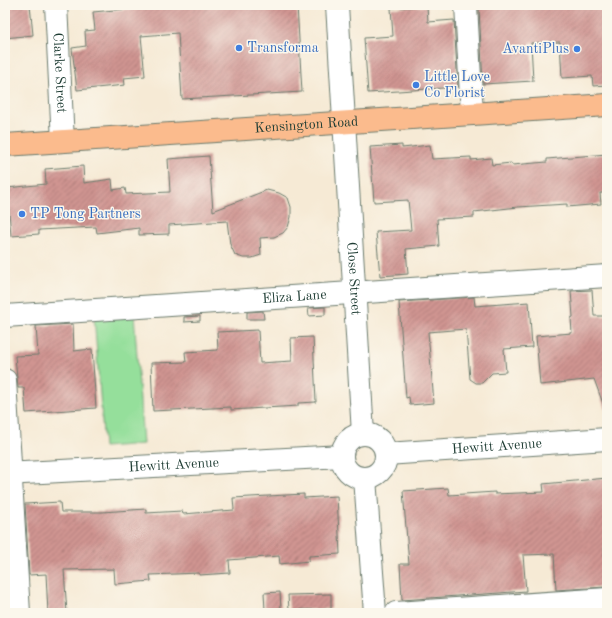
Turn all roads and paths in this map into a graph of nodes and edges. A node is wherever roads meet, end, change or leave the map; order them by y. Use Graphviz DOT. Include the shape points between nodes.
graph roads {
  1 [pos="56,5"];
  2 [pos="337,5"];
  3 [pos="466,5"];
  4 [pos="607,105"];
  5 [pos="472,114"];
  6 [pos="344,122"];
  7 [pos="63,141"];
  8 [pos="5,145"];
  9 [pos="607,276"];
  10 [pos="353,293"];
  11 [pos="5,316"];
  12 [pos="5,380"];
  13 [pos="363,434"];
  14 [pos="607,440"];
  15 [pos="386,454"];
  16 [pos="342,456"];
  17 [pos="8,474"];
  18 [pos="365,478"];
  19 [pos="607,599"];
  20 [pos="19,613"];
  21 [pos="375,613"];
  22 [pos="396,613"];
  1 -- 7 [label="street, Clarke Street"];
  2 -- 6 [label="street, Close Street"];
  3 -- 5 [label="street"];
  4 -- 5 [label="main road, Kensington Road"];
  5 -- 6 [label="main road, Kensington Road"];
  6 -- 7 [label="main road, Kensington Road"];
  6 -- 10 [label="street, Close Street"];
  7 -- 8 [label="main road, Kensington Road"];
  9 -- 10 [label="street, Eliza Lane"];
  10 -- 11 [label="street, Eliza Lane"];
  10 -- 13 [label="street, Close Street"];
  12 -- 17 [label="street"];
  13 -- 15 [label="street" via="377,438"];
  13 -- 16 [label="street" via="347,441"];
  14 -- 15 [label="street, Hewitt Avenue"];
  15 -- 18 [label="street" via="382,469"];
  16 -- 17 [label="street, Hewitt Avenue"];
  16 -- 18 [label="street" via="345,468 350,473"];
  17 -- 20 [label="street"];
  18 -- 21 [label="street"];
  19 -- 22 [label="street"];
}
